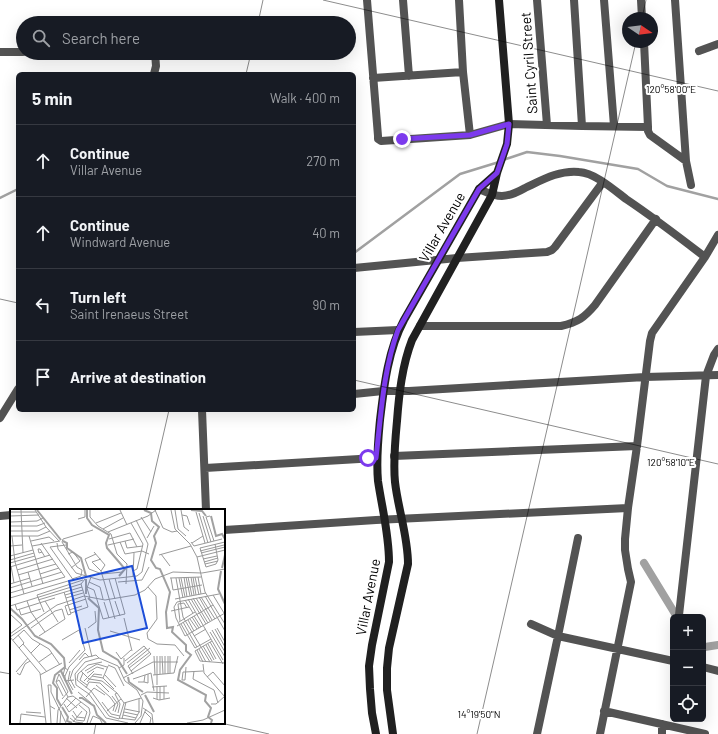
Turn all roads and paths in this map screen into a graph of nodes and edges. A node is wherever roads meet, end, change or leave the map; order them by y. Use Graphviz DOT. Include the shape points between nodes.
graph roads {
  1 [pos="367,0"];
  2 [pos="403,0"];
  3 [pos="459,0"];
  4 [pos="499,0"];
  5 [pos="537,0"];
  6 [pos="574,0"];
  7 [pos="604,0"];
  8 [pos="641,0"];
  9 [pos="674,0"];
  10 [pos="642,12"];
  11 [pos="718,44"];
  12 [pos="644,48"];
  13 [pos="699,51"];
  14 [pos="0,52"];
  15 [pos="16,52"];
  16 [pos="156,60"];
  17 [pos="154,72"];
  18 [pos="463,72"];
  19 [pos="409,76"];
  20 [pos="372,78"];
  21 [pos="547,125"];
  22 [pos="582,126"];
  23 [pos="614,126"];
  24 [pos="509,127"];
  25 [pos="648,127"];
  26 [pos="470,135"];
  27 [pos="686,161"];
  28 [pos="497,173"];
  29 [pos="603,182"];
  30 [pos="691,185"];
  31 [pos="479,189"];
  32 [pos="492,195"];
  33 [pos="656,219"];
  34 [pos="718,235"];
  35 [pos="705,257"];
  36 [pos="457,258"];
  37 [pos="438,260"];
  38 [pos="356,268"];
  39 [pos="420,326"];
  40 [pos="398,330"];
  41 [pos="356,332"];
  42 [pos="718,349"];
  43 [pos="718,375"];
  44 [pos="706,376"];
  45 [pos="644,377"];
  46 [pos="383,391"];
  47 [pos="16,392"];
  48 [pos="400,392"];
  49 [pos="356,394"];
  50 [pos="202,412"];
  51 [pos="0,418"];
  52 [pos="637,446"];
  53 [pos="394,456"];
  54 [pos="376,458"];
  55 [pos="205,468"];
  56 [pos="628,508"];
  57 [pos="206,509"];
  58 [pos="10,515"];
  59 [pos="0,516"];
  60 [pos="402,518"];
  61 [pos="385,519"];
  62 [pos="225,530"];
  63 [pos="578,538"];
  64 [pos="679,614"];
  65 [pos="531,624"];
  66 [pos="558,636"];
  67 [pos="617,648"];
  68 [pos="670,659"];
  69 [pos="706,668"];
  70 [pos="718,670"];
  71 [pos="604,711"];
  72 [pos="662,724"];
  73 [pos="376,734"];
  74 [pos="393,734"];
  75 [pos="537,734"];
  76 [pos="600,734"];
  77 [pos="662,734"];
  78 [pos="705,734"];
  1 -- 20 [label="street"];
  2 -- 19 [label="street"];
  3 -- 18 [label="street"];
  4 -- 24 [label="main road"];
  5 -- 21 [label="street, Saint Cyril Street"];
  6 -- 22 [label="street"];
  7 -- 23 [label="street"];
  8 -- 10 [label="street"];
  9 -- 27 [label="street"];
  11 -- 13 [label="street"];
  12 -- 25 [label="street"];
  14 -- 15 [label="street"];
  16 -- 17 [label="street"];
  18 -- 19 [label="street"];
  18 -- 26 [label="street"];
  19 -- 20 [label="street"];
  20 -- 26 [label="street" via="378,139 381,141"];
  21 -- 22 [label="street"];
  21 -- 24 [label="street"];
  22 -- 23 [label="street"];
  23 -- 25 [label="street"];
  24 -- 26 [label="street"];
  24 -- 28 [label="main road" via="507,144"];
  25 -- 27 [label="street" via="650,135"];
  27 -- 30 [label="street"];
  28 -- 31 [label="main road, Villar Avenue"];
  28 -- 32 [label="main road, Villar Avenue"];
  29 -- 32 [label="street" via="590,174 563,172 518,192 503,196"];
  29 -- 33 [label="street"];
  29 -- 36 [label="street" via="552,250"];
  31 -- 32 [label="street"];
  31 -- 37 [label="main road, Villar Avenue"];
  32 -- 36 [label="main road, Villar Avenue"];
  33 -- 35 [label="street"];
  33 -- 39 [label="street" via="596,305 585,317 572,323 561,326"];
  34 -- 35 [label="street"];
  35 -- 45 [label="street" via="652,333"];
  36 -- 37 [label="street"];
  36 -- 39 [label="main road, Villar Avenue"];
  37 -- 38 [label="street"];
  37 -- 40 [label="main road, Villar Avenue"];
  39 -- 48 [label="main road, Villar Avenue" via="408,350"];
  40 -- 41 [label="street"];
  40 -- 46 [label="main road, Villar Avenue" via="392,346"];
  42 -- 44 [label="street"];
  43 -- 44 [label="street"];
  44 -- 45 [label="street"];
  44 -- 64 [label="street"];
  45 -- 48 [label="street"];
  45 -- 52 [label="street"];
  46 -- 48 [label="street"];
  46 -- 49 [label="street"];
  46 -- 54 [label="main road, Villar Avenue"];
  47 -- 51 [label="street"];
  48 -- 53 [label="main road, Villar Avenue"];
  50 -- 55 [label="street"];
  52 -- 53 [label="street"];
  52 -- 56 [label="street"];
  53 -- 60 [label="main road, Villar Avenue" via="395,483"];
  54 -- 55 [label="street"];
  54 -- 61 [label="main road, Villar Avenue"];
  55 -- 57 [label="street"];
  56 -- 60 [label="street"];
  56 -- 67 [label="street" via="625,550 631,582"];
  58 -- 59 [label="street"];
  60 -- 61 [label="street"];
  60 -- 74 [label="main road, Villar Avenue" via="408,564 387,668"];
  61 -- 62 [label="street"];
  61 -- 73 [label="main road, Villar Avenue" via="390,562 369,666"];
  63 -- 66 [label="street"];
  65 -- 66 [label="street"];
  66 -- 67 [label="street"];
  66 -- 75 [label="street"];
  67 -- 68 [label="street"];
  67 -- 71 [label="street"];
  69 -- 70 [label="street"];
  71 -- 72 [label="street"];
  71 -- 76 [label="street"];
  72 -- 77 [label="street"];
  72 -- 78 [label="street"];
}
